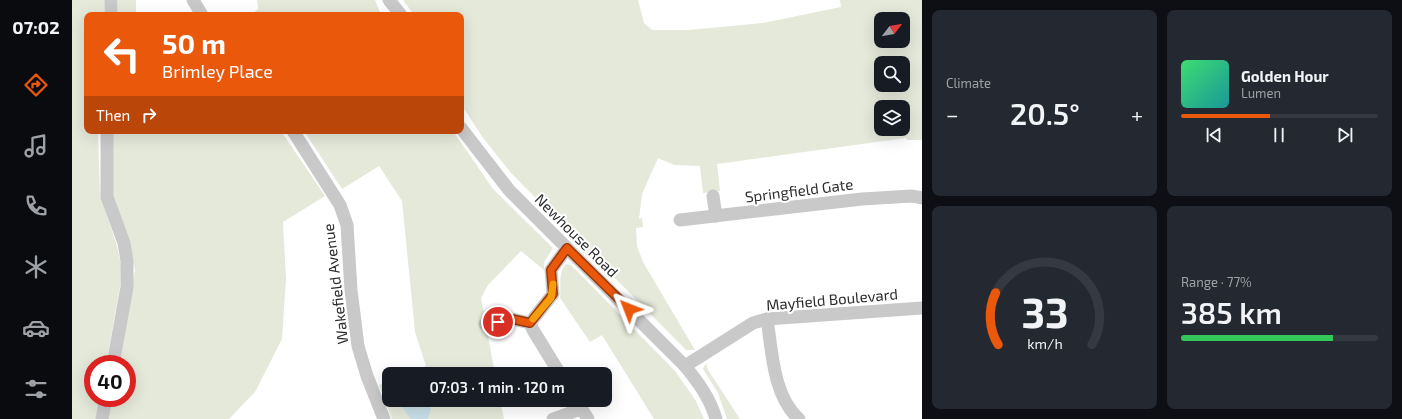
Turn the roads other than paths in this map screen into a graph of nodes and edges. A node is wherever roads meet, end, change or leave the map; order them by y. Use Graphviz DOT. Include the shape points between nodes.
graph roads {
  1 [pos="111,0"];
  2 [pos="193,0"];
  3 [pos="387,0"];
  4 [pos="111,12"];
  5 [pos="200,12"];
  6 [pos="389,12"];
  7 [pos="398,12"];
  8 [pos="464,132"];
  9 [pos="107,134"];
  10 [pos="295,134"];
  11 [pos="713,196"];
  12 [pos="922,198"];
  13 [pos="716,216"];
  14 [pos="680,220"];
  15 [pos="567,248"];
  16 [pos="922,308"];
  17 [pos="767,319"];
  18 [pos="530,323"];
  19 [pos="484,324"];
  20 [pos="115,355"];
  21 [pos="685,366"];
  22 [pos="556,367"];
  23 [pos="104,407"];
  24 [pos="582,409"];
  25 [pos="102,419"];
  26 [pos="384,419"];
  27 [pos="553,419"];
  28 [pos="716,419"];
  29 [pos="799,419"];
  1 -- 4 [label="street"];
  2 -- 5 [label="street"];
  3 -- 6 [label="street"];
  3 -- 7 [label="street"];
  8 -- 15 [label="street, Newhouse Road" via="509,190"];
  9 -- 20 [label="street" via="107,197 124,243 127,261 127,287"];
  10 -- 26 [label="street, Wakefield Avenue" via="340,205 347,225 358,346"];
  11 -- 13 [label="street"];
  12 -- 13 [label="street, Springfield Gate" via="912,196 862,199"];
  13 -- 14 [label="street, Springfield Gate"];
  15 -- 18 [label="street" via="551,270 553,294"];
  15 -- 21 [label="street, Newhouse Road"];
  16 -- 17 [label="street, Mayfield Boulevard"];
  17 -- 21 [label="street, Mayfield Boulevard" via="753,323"];
  17 -- 29 [label="street" via="780,388 790,409"];
  18 -- 19 [label="street" via="512,319"];
  18 -- 22 [label="street"];
  21 -- 28 [label="street, Newhouse Road" via="700,384"];
  23 -- 25 [label="street"];
  24 -- 27 [label="street"];
}
